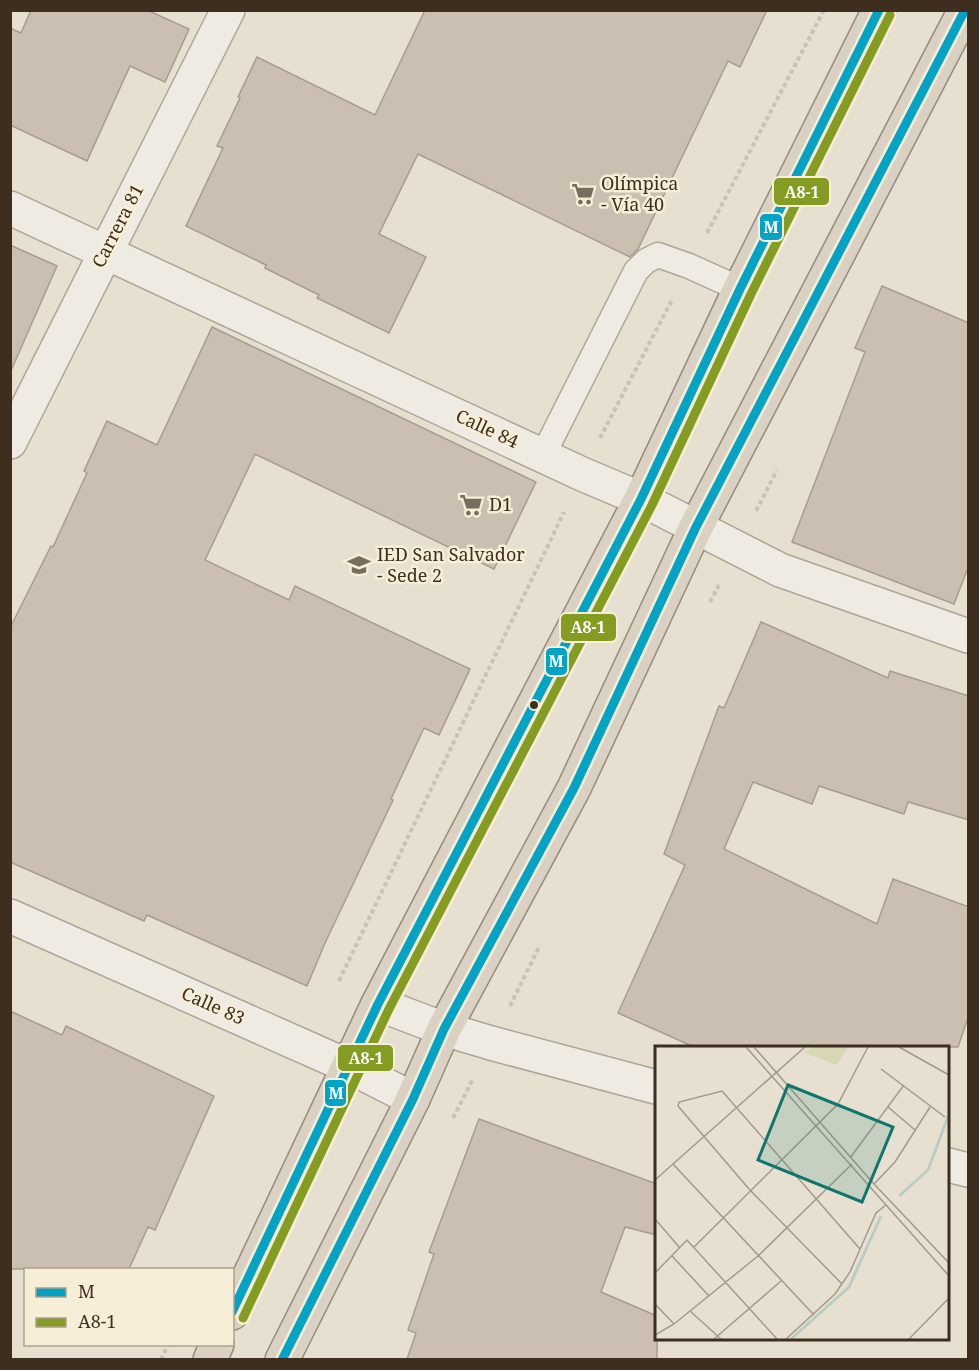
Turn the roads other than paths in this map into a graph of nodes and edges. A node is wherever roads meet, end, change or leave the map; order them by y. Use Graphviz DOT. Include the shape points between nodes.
graph roads {
  1 [pos="228,10"];
  2 [pos="879,10"];
  3 [pos="965,10"];
  4 [pos="10,208"];
  5 [pos="105,251"];
  6 [pos="740,289"];
  7 [pos="10,442"];
  8 [pos="543,455"];
  9 [pos="641,500"];
  10 [pos="695,529"];
  11 [pos="969,636"];
  12 [pos="10,916"];
  13 [pos="378,1004"];
  14 [pos="444,1029"];
  15 [pos="350,1067"];
  16 [pos="655,1086"];
  17 [pos="413,1099"];
  18 [pos="949,1165"];
  19 [pos="969,1170"];
  20 [pos="234,1309"];
  21 [pos="282,1359"];
  1 -- 5 [label="street, Carrera 81"];
  2 -- 6 [label="highway"];
  3 -- 10 [label="highway"];
  4 -- 5 [label="street, Calle 84"];
  5 -- 7 [label="street, Carrera 81"];
  5 -- 8 [label="street, Calle 84"];
  6 -- 8 [label="lane" via="658,255 646,261 636,271"];
  6 -- 9 [label="highway"];
  8 -- 9 [label="street, Calle 84"];
  9 -- 10 [label="street, Calle 84"];
  9 -- 13 [label="highway"];
  10 -- 11 [label="street, Calle 84" via="780,570"];
  10 -- 14 [label="highway" via="574,788"];
  12 -- 15 [label="street, Calle 83"];
  13 -- 14 [label="street"];
  13 -- 15 [label="highway"];
  14 -- 16 [label="street"];
  14 -- 17 [label="highway"];
  15 -- 17 [label="street, Calle 83"];
  15 -- 20 [label="highway"];
  17 -- 21 [label="highway"];
  18 -- 19 [label="street"];
}
